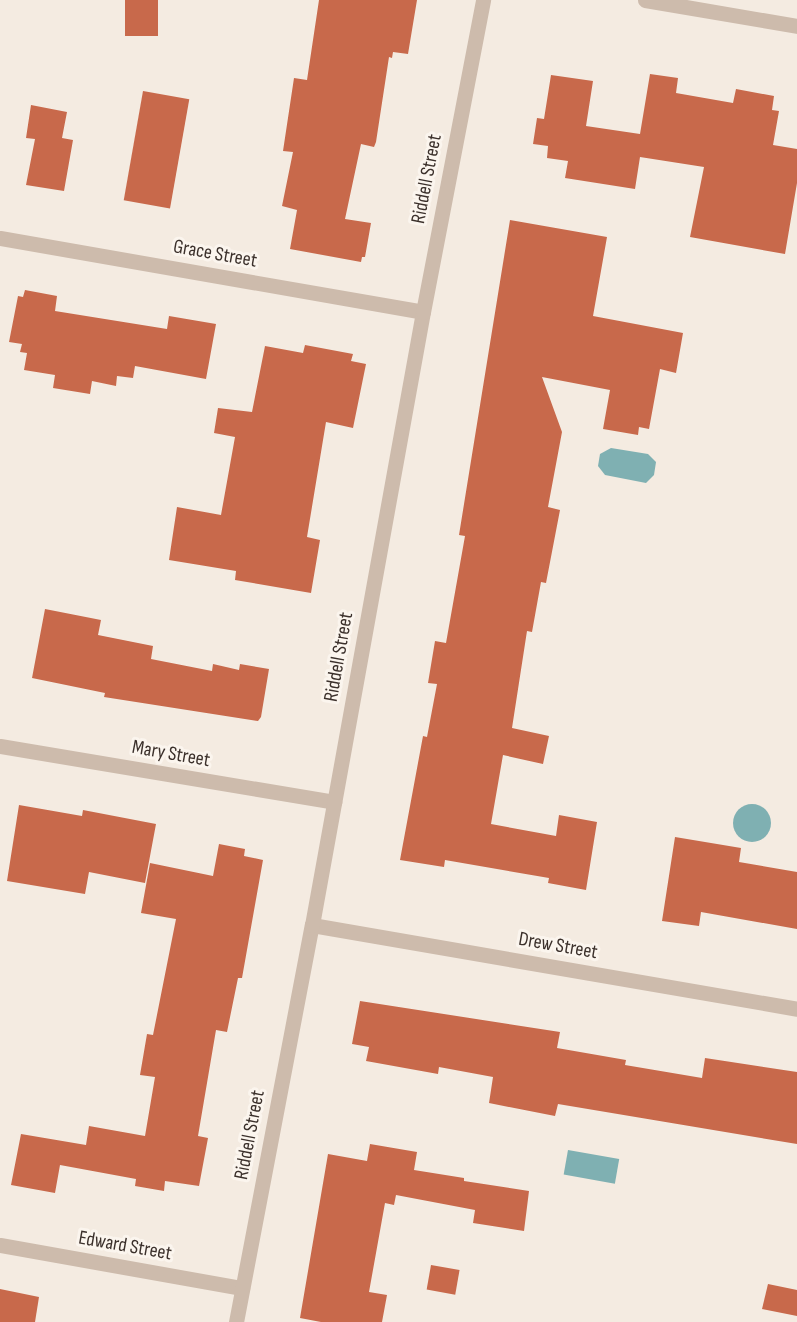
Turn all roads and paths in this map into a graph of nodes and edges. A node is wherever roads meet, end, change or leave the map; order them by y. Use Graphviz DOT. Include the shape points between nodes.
graph roads {
  1 [pos="483,0"];
  2 [pos="645,0"];
  3 [pos="797,26"];
  4 [pos="0,238"];
  5 [pos="423,312"];
  6 [pos="0,746"];
  7 [pos="334,802"];
  8 [pos="312,925"];
  9 [pos="797,1009"];
  10 [pos="0,1245"];
  11 [pos="242,1288"];
  12 [pos="236,1322"];
  1 -- 5 [label="street, Riddell Street"];
  2 -- 3 [label="street"];
  4 -- 5 [label="street, Grace Street"];
  5 -- 7 [label="street, Riddell Street"];
  6 -- 7 [label="street, Mary Street"];
  7 -- 8 [label="street, Riddell Street"];
  8 -- 9 [label="street, Drew Street"];
  8 -- 11 [label="street, Riddell Street"];
  10 -- 11 [label="street, Edward Street"];
  11 -- 12 [label="street, Riddell Street"];
}
